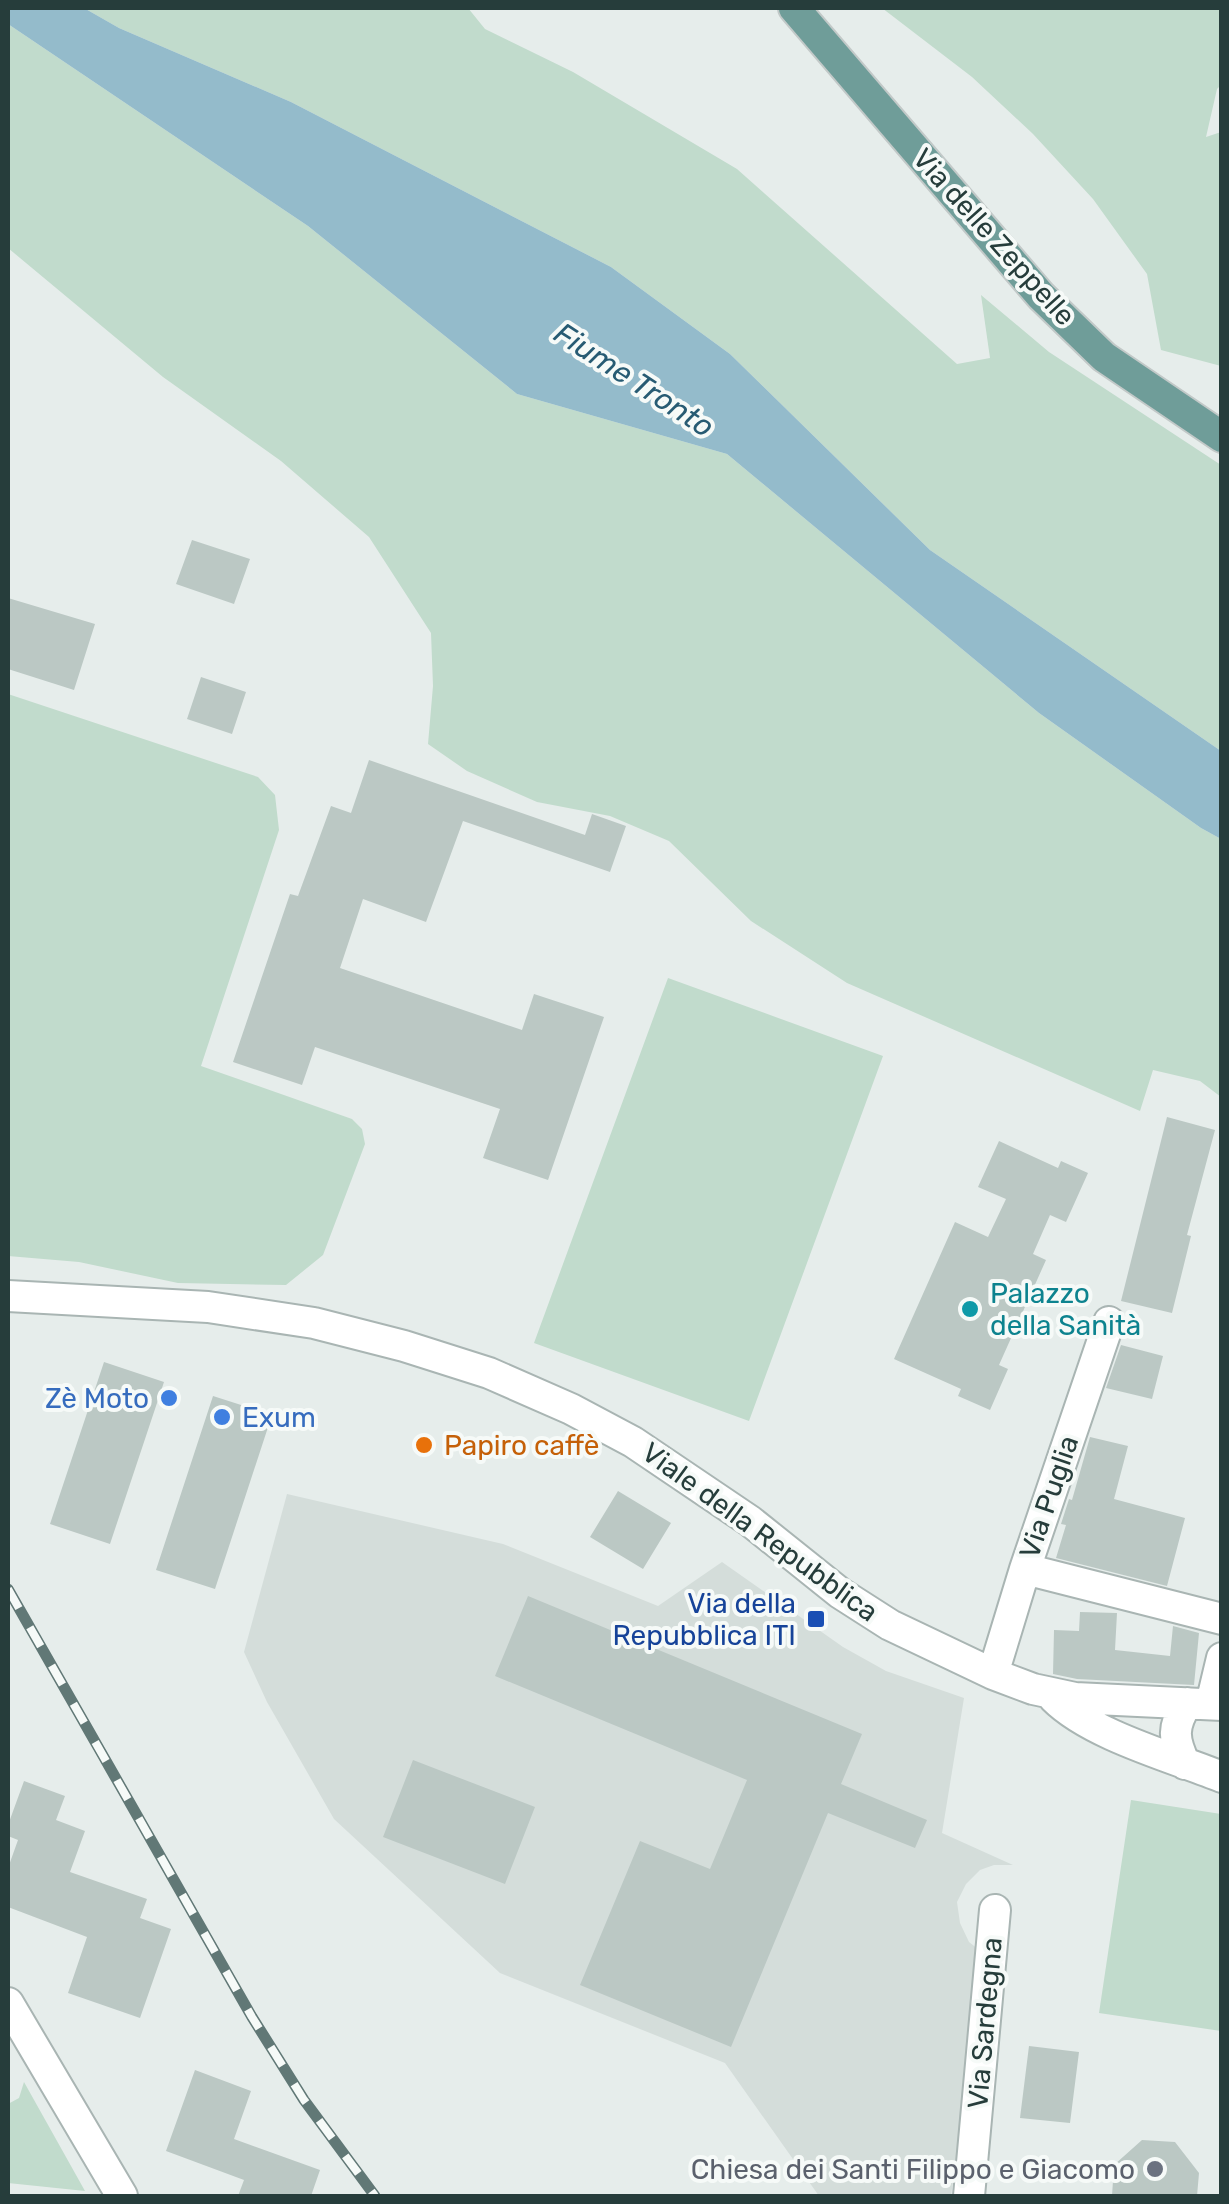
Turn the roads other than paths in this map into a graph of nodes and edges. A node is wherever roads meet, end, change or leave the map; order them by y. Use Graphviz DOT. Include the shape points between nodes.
graph roads {
  1 [pos="794,8"];
  2 [pos="1222,437"];
  3 [pos="8,1296"];
  4 [pos="1109,1322"];
  5 [pos="1025,1569"];
  6 [pos="1222,1619"];
  7 [pos="1222,1658"];
  8 [pos="993,1674"];
  9 [pos="1049,1694"];
  10 [pos="1206,1704"];
  11 [pos="1185,1764"];
  12 [pos="1222,1776"];
  13 [pos="995,1910"];
  14 [pos="8,2002"];
  15 [pos="122,2196"];
  16 [pos="970,2196"];
  1 -- 2 [label="main road, Via delle Zeppelle" via="1041,296 1104,357"];
  3 -- 8 [label="street, Viale della Repubblica" via="208,1307 314,1323 489,1373 634,1442 750,1521 840,1594 890,1626"];
  4 -- 5 [label="street, Via Puglia"];
  5 -- 6 [label="street"];
  5 -- 8 [label="street, Via Puglia"];
  7 -- 10 [label="street"];
  8 -- 9 [label="street, Viale della Repubblica"];
  9 -- 10 [label="street, Viale della Repubblica"];
  9 -- 11 [label="street" via="1069,1713"];
  10 -- 11 [label="street" via="1174,1727"];
  11 -- 12 [label="street"];
  13 -- 16 [label="street, Via Sardegna"];
  14 -- 15 [label="street"];
}
